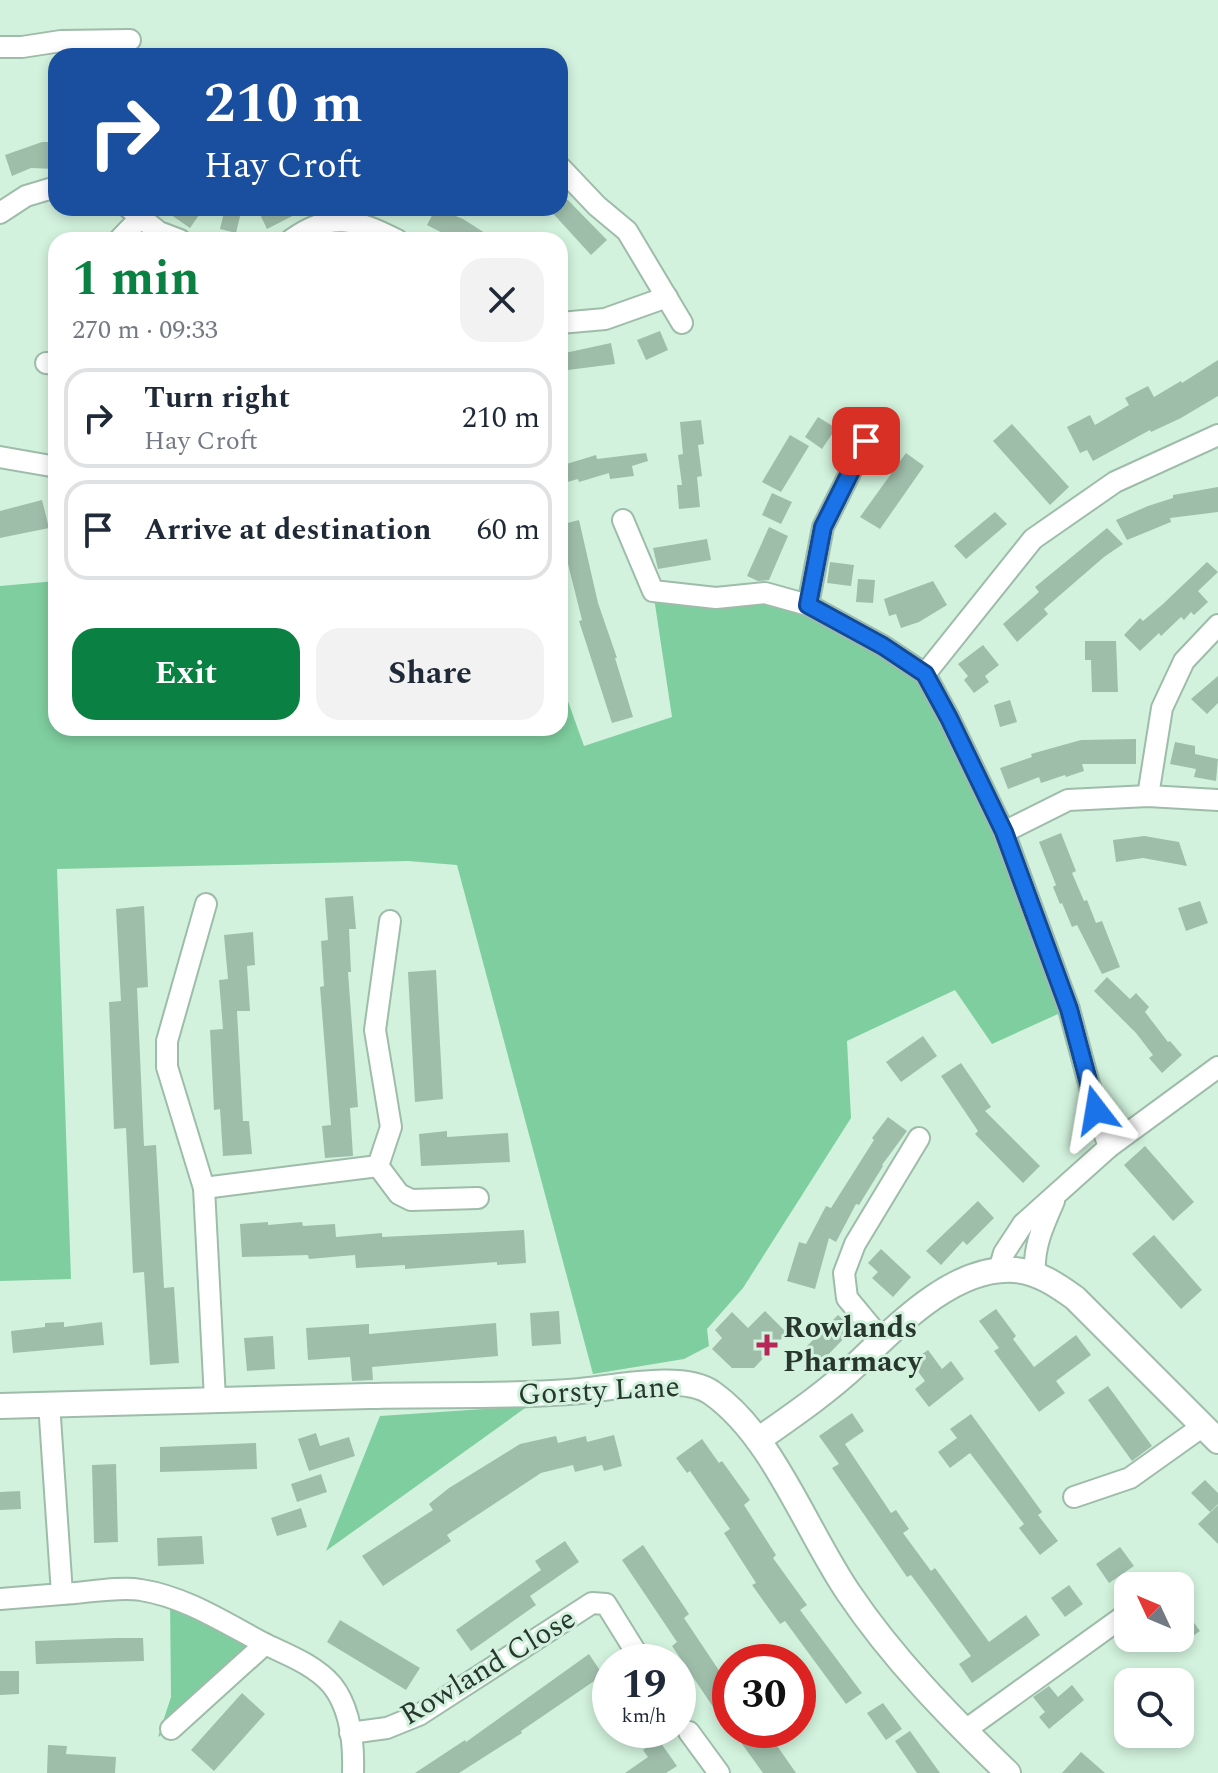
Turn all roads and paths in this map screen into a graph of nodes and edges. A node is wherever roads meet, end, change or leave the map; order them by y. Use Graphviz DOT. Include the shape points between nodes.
graph roads {
  1 [pos="130,40"];
  2 [pos="0,47"];
  3 [pos="568,175"];
  4 [pos="48,189"];
  5 [pos="0,213"];
  6 [pos="142,216"];
  7 [pos="147,216"];
  8 [pos="336,216"];
  9 [pos="345,216"];
  10 [pos="127,232"];
  11 [pos="169,232"];
  12 [pos="304,232"];
  13 [pos="379,232"];
  14 [pos="667,297"];
  15 [pos="568,322"];
  16 [pos="682,323"];
  17 [pos="1218,435"];
  18 [pos="866,441"];
  19 [pos="0,457"];
  20 [pos="48,465"];
  21 [pos="623,520"];
  22 [pos="808,605"];
  23 [pos="1218,625"];
  24 [pos="925,674"];
  25 [pos="1148,796"];
  26 [pos="1218,800"];
  27 [pos="1004,832"];
  28 [pos="206,904"];
  29 [pos="390,921"];
  30 [pos="1218,1067"];
  31 [pos="919,1138"];
  32 [pos="1109,1147"];
  33 [pos="378,1166"];
  34 [pos="204,1188"];
  35 [pos="1055,1197"];
  36 [pos="478,1198"];
  37 [pos="999,1270"];
  38 [pos="1035,1275"];
  39 [pos="881,1339"];
  40 [pos="215,1399"];
  41 [pos="49,1403"];
  42 [pos="0,1406"];
  43 [pos="1210,1433"];
  44 [pos="758,1440"];
  45 [pos="1074,1497"];
  46 [pos="62,1594"];
  47 [pos="0,1599"];
  48 [pos="1114,1623"];
  49 [pos="265,1644"];
  50 [pos="631,1644"];
  51 [pos="171,1729"];
  52 [pos="964,1731"];
  53 [pos="350,1733"];
  54 [pos="696,1742"];
  55 [pos="353,1773"];
  56 [pos="719,1773"];
  57 [pos="1008,1773"];
  1 -- 2 [label="street"];
  3 -- 14 [label="street" via="627,231"];
  4 -- 5 [label="street"];
  6 -- 10 [label="street"];
  7 -- 11 [label="street"];
  8 -- 12 [label="street"];
  9 -- 13 [label="street"];
  14 -- 15 [label="street" via="605,319"];
  14 -- 16 [label="street"];
  17 -- 24 [label="street" via="1115,482 1033,539"];
  18 -- 22 [label="street" via="823,527"];
  19 -- 20 [label="street"];
  21 -- 22 [label="street" via="653,591 716,598 765,593"];
  22 -- 24 [label="street"];
  23 -- 25 [label="street" via="1184,661 1162,708"];
  24 -- 27 [label="street"];
  25 -- 26 [label="street"];
  25 -- 27 [label="street" via="1068,800"];
  27 -- 32 [label="street" via="1069,1009"];
  28 -- 34 [label="street" via="167,1041 167,1067"];
  29 -- 33 [label="street" via="375,1030 391,1127"];
  30 -- 32 [label="street"];
  31 -- 39 [label="street" via="855,1244 844,1273 847,1298"];
  32 -- 35 [label="street"];
  33 -- 34 [label="street"];
  33 -- 36 [label="street" via="399,1194 411,1200"];
  34 -- 40 [label="street"];
  35 -- 37 [label="street" via="1018,1230"];
  35 -- 38 [label="street" via="1039,1235"];
  37 -- 38 [label="street"];
  37 -- 39 [label="street" via="951,1288"];
  38 -- 43 [label="street" via="1075,1298"];
  39 -- 44 [label="street" via="812,1403"];
  40 -- 41 [label="street, Gorsty Lane"];
  40 -- 44 [label="street, Gorsty Lane" via="522,1395 685,1384 711,1392"];
  41 -- 42 [label="street, Gorsty Lane"];
  41 -- 46 [label="street"];
  43 -- 45 [label="street" via="1130,1478"];
  44 -- 52 [label="street, Gorsty Lane" via="846,1590"];
  46 -- 47 [label="street"];
  46 -- 49 [label="street" via="139,1589 200,1609"];
  48 -- 52 [label="street"];
  49 -- 51 [label="street"];
  49 -- 53 [label="street" via="327,1680 340,1698"];
  50 -- 53 [label="street, Rowland Close" via="606,1604 592,1603 419,1715 387,1728"];
  52 -- 57 [label="street, Gorsty Lane"];
  53 -- 55 [label="street"];
  54 -- 56 [label="street"];
}
